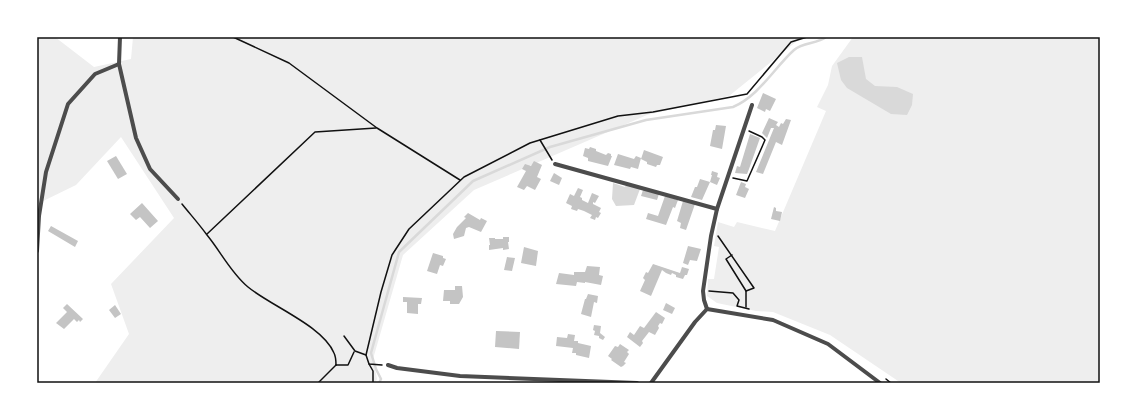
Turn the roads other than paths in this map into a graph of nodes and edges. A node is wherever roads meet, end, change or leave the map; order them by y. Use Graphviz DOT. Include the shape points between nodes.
graph roads {
  1 [pos="120,37"];
  2 [pos="119,64"];
  3 [pos="752,105"];
  4 [pos="556,164"];
  5 [pos="178,199"];
  6 [pos="717,209"];
  7 [pos="37,251"];
  8 [pos="707,309"];
  9 [pos="388,365"];
  10 [pos="637,383"];
  11 [pos="651,383"];
  12 [pos="880,383"];
  1 -- 2 [label="street"];
  2 -- 5 [label="street" via="136,138 150,168"];
  2 -- 7 [label="street" via="95,74 68,104 46,172"];
  3 -- 6 [label="street"];
  4 -- 6 [label="street"];
  6 -- 8 [label="street" via="703,291"];
  8 -- 11 [label="street"];
  8 -- 12 [label="street" via="773,320 828,344"];
  9 -- 10 [label="street" via="460,376"];
}
